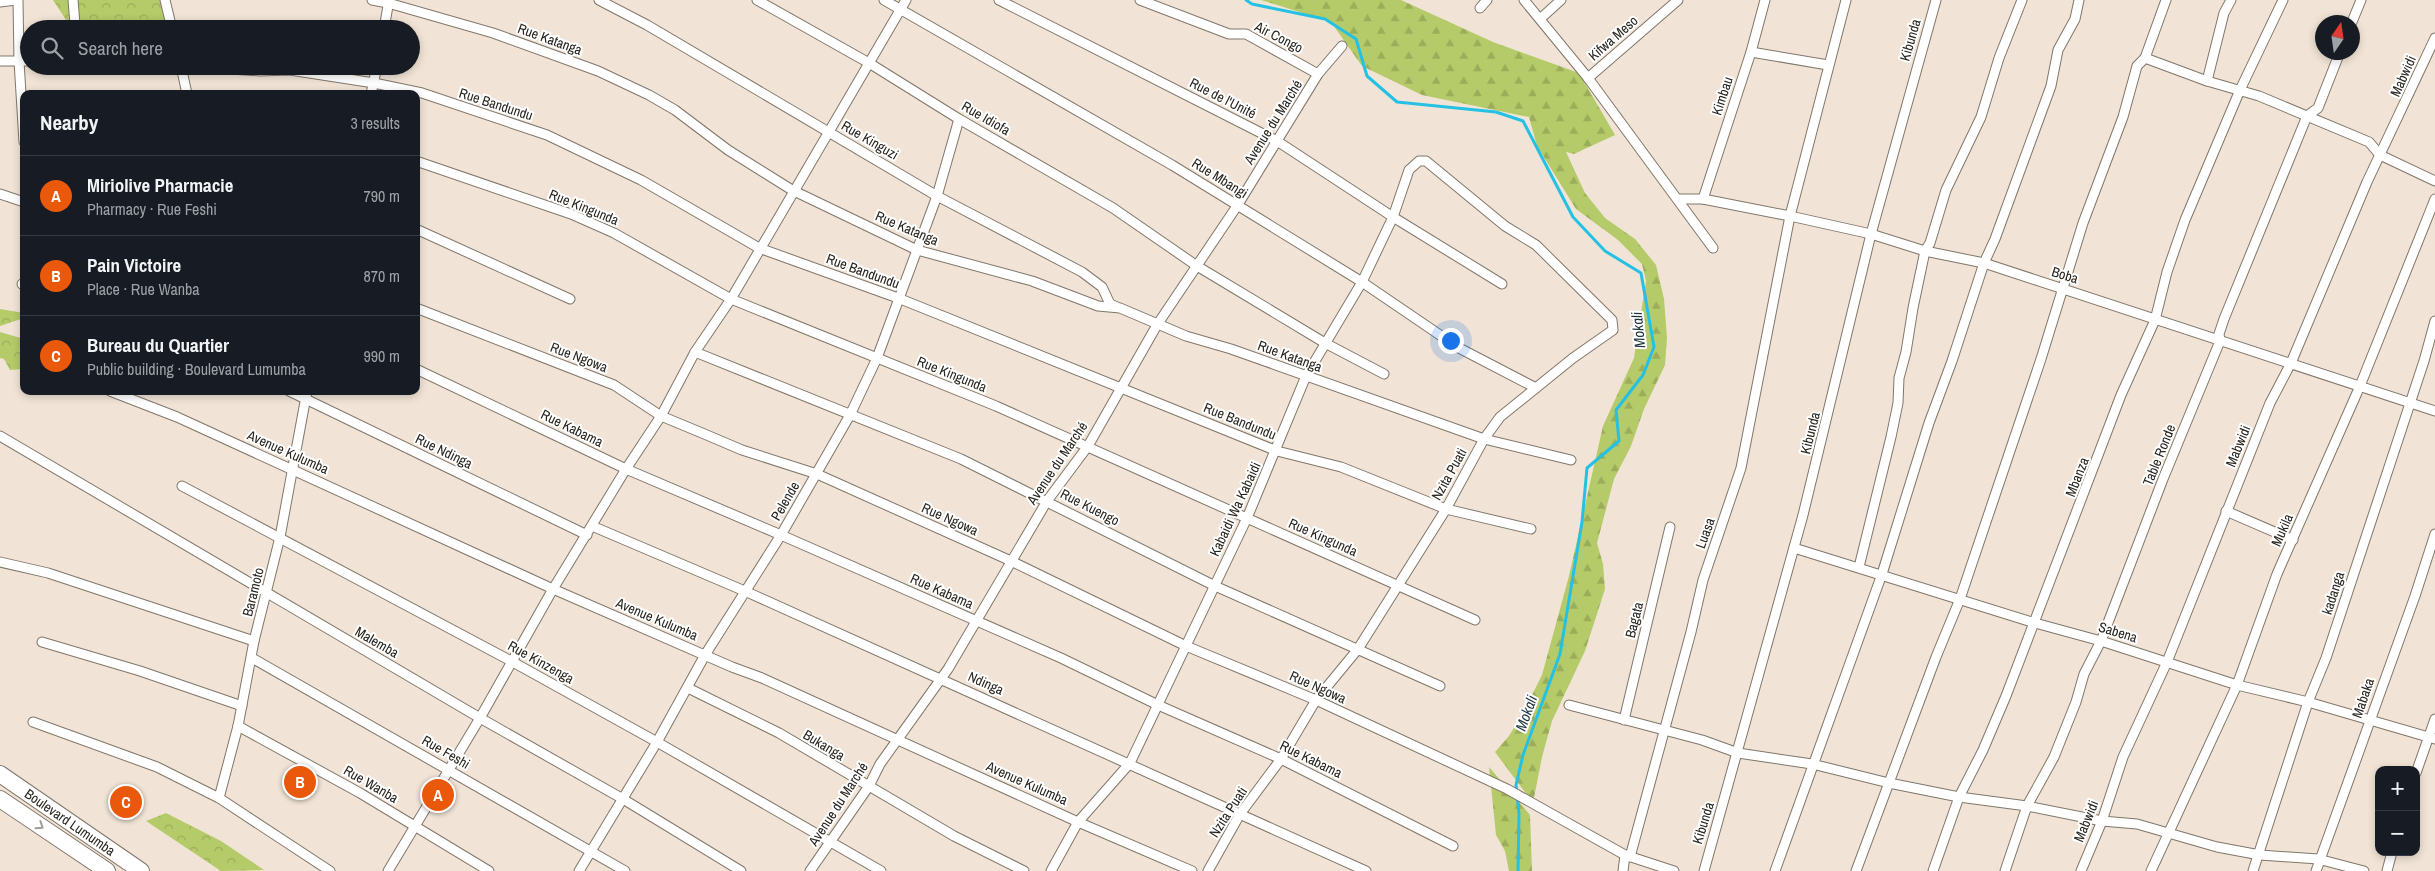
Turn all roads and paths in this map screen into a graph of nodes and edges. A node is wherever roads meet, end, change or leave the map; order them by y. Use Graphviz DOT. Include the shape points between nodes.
graph roads {
  1 [pos="17,0"];
  2 [pos="74,0"];
  3 [pos="165,0"];
  4 [pos="372,0"];
  5 [pos="600,0"];
  6 [pos="757,0"];
  7 [pos="884,0"];
  8 [pos="906,0"];
  9 [pos="999,0"];
  10 [pos="1140,0"];
  11 [pos="1487,0"];
  12 [pos="1524,0"];
  13 [pos="1561,0"];
  14 [pos="1678,0"];
  15 [pos="1765,0"];
  16 [pos="1846,0"];
  17 [pos="1936,0"];
  18 [pos="2022,0"];
  19 [pos="2079,0"];
  20 [pos="2166,0"];
  21 [pos="2231,0"];
  22 [pos="2283,0"];
  23 [pos="2362,0"];
  24 [pos="389,1"];
  25 [pos="0,2"];
  26 [pos="1480,8"];
  27 [pos="900,10"];
  28 [pos="2355,15"];
  29 [pos="75,20"];
  30 [pos="170,20"];
  31 [pos="386,20"];
  32 [pos="1540,20"];
  33 [pos="2435,38"];
  34 [pos="1342,46"];
  35 [pos="1751,52"];
  36 [pos="2145,58"];
  37 [pos="2337,60"];
  38 [pos="0,61"];
  39 [pos="19,61"];
  40 [pos="869,63"];
  41 [pos="1828,65"];
  42 [pos="1318,74"];
  43 [pos="183,75"];
  44 [pos="322,75"];
  45 [pos="375,75"];
  46 [pos="1588,78"];
  47 [pos="2207,81"];
  48 [pos="374,83"];
  49 [pos="21,90"];
  50 [pos="186,90"];
  51 [pos="372,90"];
  52 [pos="405,90"];
  53 [pos="2240,90"];
  54 [pos="420,94"];
  55 [pos="2307,116"];
  56 [pos="959,119"];
  57 [pos="830,133"];
  58 [pos="1277,141"];
  59 [pos="2380,155"];
  60 [pos="420,162"];
  61 [pos="1432,164"];
  62 [pos="2435,181"];
  63 [pos="792,190"];
  64 [pos="0,194"];
  65 [pos="937,196"];
  66 [pos="1678,199"];
  67 [pos="1702,199"];
  68 [pos="2435,199"];
  69 [pos="20,201"];
  70 [pos="1237,206"];
  71 [pos="1790,216"];
  72 [pos="1392,217"];
  73 [pos="420,231"];
  74 [pos="1872,234"];
  75 [pos="759,248"];
  76 [pos="1713,248"];
  77 [pos="917,250"];
  78 [pos="1925,251"];
  79 [pos="1984,264"];
  80 [pos="1197,266"];
  81 [pos="1362,282"];
  82 [pos="1502,284"];
  83 [pos="2064,289"];
  84 [pos="731,298"];
  85 [pos="898,298"];
  86 [pos="570,299"];
  87 [pos="1120,308"];
  88 [pos="420,310"];
  89 [pos="2155,320"];
  90 [pos="2435,321"];
  91 [pos="1157,325"];
  92 [pos="2220,341"];
  93 [pos="1325,343"];
  94 [pos="695,352"];
  95 [pos="877,358"];
  96 [pos="2291,363"];
  97 [pos="420,371"];
  98 [pos="1384,374"];
  99 [pos="1306,376"];
  100 [pos="2360,386"];
  101 [pos="1120,387"];
  102 [pos="1536,388"];
  103 [pos="120,395"];
  104 [pos="306,395"];
  105 [pos="2410,403"];
  106 [pos="2435,411"];
  107 [pos="850,414"];
  108 [pos="662,416"];
  109 [pos="0,436"];
  110 [pos="1484,439"];
  111 [pos="1088,446"];
  112 [pos="1276,451"];
  113 [pos="1571,460"];
  114 [pos="291,469"];
  115 [pos="626,469"];
  116 [pos="817,474"];
  117 [pos="182,486"];
  118 [pos="1047,501"];
  119 [pos="1446,509"];
  120 [pos="2226,511"];
  121 [pos="1247,518"];
  122 [pos="592,526"];
  123 [pos="1670,527"];
  124 [pos="1531,529"];
  125 [pos="2435,534"];
  126 [pos="587,535"];
  127 [pos="781,535"];
  128 [pos="280,538"];
  129 [pos="2293,540"];
  130 [pos="1794,548"];
  131 [pos="1011,561"];
  132 [pos="0,562"];
  133 [pos="1859,567"];
  134 [pos="1882,574"];
  135 [pos="1398,584"];
  136 [pos="1214,586"];
  137 [pos="553,590"];
  138 [pos="747,592"];
  139 [pos="267,593"];
  140 [pos="1960,599"];
  141 [pos="1475,620"];
  142 [pos="975,621"];
  143 [pos="2035,623"];
  144 [pos="254,641"];
  145 [pos="2101,641"];
  146 [pos="42,642"];
  147 [pos="1186,646"];
  148 [pos="1358,650"];
  149 [pos="706,655"];
  150 [pos="252,658"];
  151 [pos="511,661"];
  152 [pos="2167,662"];
  153 [pos="940,678"];
  154 [pos="1440,686"];
  155 [pos="2237,686"];
  156 [pos="688,688"];
  157 [pos="1316,700"];
  158 [pos="2308,702"];
  159 [pos="1158,705"];
  160 [pos="1569,705"];
  161 [pos="242,706"];
  162 [pos="480,718"];
  163 [pos="2435,719"];
  164 [pos="1624,720"];
  165 [pos="33,722"];
  166 [pos="2370,722"];
  167 [pos="238,726"];
  168 [pos="1664,730"];
  169 [pos="2432,737"];
  170 [pos="898,740"];
  171 [pos="657,742"];
  172 [pos="1738,753"];
  173 [pos="1281,759"];
  174 [pos="1130,763"];
  175 [pos="1812,764"];
  176 [pos="2419,766"];
  177 [pos="448,768"];
  178 [pos="0,774"];
  179 [pos="1889,784"];
  180 [pos="869,786"];
  181 [pos="1960,797"];
  182 [pos="219,798"];
  183 [pos="0,799"];
  184 [pos="623,799"];
  185 [pos="2027,806"];
  186 [pos="1240,814"];
  187 [pos="2102,821"];
  188 [pos="1078,822"];
  189 [pos="414,825"];
  190 [pos="2167,833"];
  191 [pos="830,842"];
  192 [pos="1453,846"];
  193 [pos="591,852"];
  194 [pos="1628,856"];
  195 [pos="2260,856"];
  196 [pos="2391,856"];
  197 [pos="2318,859"];
  198 [pos="107,871"];
  199 [pos="141,871"];
  200 [pos="330,871"];
  201 [pos="388,871"];
  202 [pos="489,871"];
  203 [pos="579,871"];
  204 [pos="625,871"];
  205 [pos="741,871"];
  206 [pos="810,871"];
  207 [pos="881,871"];
  208 [pos="1024,871"];
  209 [pos="1051,871"];
  210 [pos="1192,871"];
  211 [pos="1208,871"];
  212 [pos="1366,871"];
  213 [pos="1623,871"];
  214 [pos="1674,871"];
  215 [pos="1704,871"];
  216 [pos="1775,871"];
  217 [pos="1856,871"];
  218 [pos="1934,871"];
  219 [pos="2005,871"];
  220 [pos="2081,871"];
  221 [pos="2151,871"];
  222 [pos="2253,871"];
  223 [pos="2316,871"];
  224 [pos="2364,871"];
  225 [pos="2387,871"];
  1 -- 25 [label="street"];
  1 -- 39 [label="street"];
  2 -- 29 [label="street"];
  3 -- 30 [label="street"];
  4 -- 24 [label="street, Rue Katanga"];
  5 -- 57 [label="street, Rue Kinguzi"];
  6 -- 40 [label="street, Rue Idiofa"];
  7 -- 27 [label="street, Rue Mbangi"];
  8 -- 27 [label="street"];
  9 -- 58 [label="street, Rue de l'Unité"];
  10 -- 42 [label="street, Air Congo" via="1230,34 1246,34"];
  11 -- 26 [label="street"];
  12 -- 32 [label="street"];
  13 -- 32 [label="street"];
  14 -- 46 [label="street, Kifwa Meso"];
  15 -- 35 [label="street, Kimbau"];
  16 -- 41 [label="street, Luasa"];
  17 -- 74 [label="street, Kibunda"];
  18 -- 78 [label="street" via="1999,58 1981,118 1946,190"];
  19 -- 79 [label="street" via="2074,19 2058,50 2051,86"];
  20 -- 36 [label="street"];
  21 -- 47 [label="street" via="2224,13"];
  22 -- 53 [label="street, Mbanza"];
  23 -- 28 [label="street"];
  24 -- 31 [label="street"];
  24 -- 63 [label="street, Rue Katanga" via="493,33 606,75 649,95"];
  27 -- 40 [label="street"];
  27 -- 70 [label="street, Rue Mbangi" via="1172,164"];
  32 -- 46 [label="street"];
  33 -- 59 [label="street, Mabwidi"];
  34 -- 42 [label="street, Avenue du Marché"];
  35 -- 41 [label="street"];
  35 -- 67 [label="street, Kimbau"];
  36 -- 47 [label="street"];
  36 -- 83 [label="street" via="2136,66 2123,118 2083,223"];
  37 -- 55 [label="street, Table Ronde" via="2318,108"];
  38 -- 39 [label="street"];
  39 -- 49 [label="street"];
  40 -- 56 [label="street, Rue Idiofa"];
  40 -- 57 [label="street"];
  41 -- 71 [label="street, Luasa"];
  42 -- 58 [label="street, Avenue du Marché"];
  43 -- 50 [label="street"];
  44 -- 48 [label="street, Rue Bandundu"];
  45 -- 48 [label="street"];
  46 -- 66 [label="street"];
  47 -- 53 [label="street"];
  48 -- 51 [label="street"];
  48 -- 52 [label="street, Rue Bandundu"];
  53 -- 55 [label="street"];
  53 -- 89 [label="street, Mbanza" via="2185,220"];
  54 -- 75 [label="street, Rue Bandundu" via="547,135 641,180"];
  55 -- 59 [label="street" via="2368,142"];
  55 -- 92 [label="street, Table Ronde" via="2224,319"];
  56 -- 65 [label="street, Pelende"];
  56 -- 80 [label="street, Rue Idiofa" via="1113,208"];
  57 -- 63 [label="street"];
  57 -- 65 [label="street, Rue Kinguzi"];
  58 -- 70 [label="street, Avenue du Marché"];
  58 -- 72 [label="street, Rue de l'Unité"];
  59 -- 62 [label="street"];
  59 -- 96 [label="street, Mabwidi"];
  60 -- 84 [label="street, Rue Kingunda" via="571,214 614,233"];
  61 -- 72 [label="street, Kabaidi Wa Kabaidi" via="1419,161 1413,164"];
  61 -- 102 [label="street, Nzita Puati" via="1505,226 1536,245 1612,320 1614,330 1572,358"];
  63 -- 75 [label="street"];
  63 -- 77 [label="street, Rue Katanga"];
  64 -- 69 [label="street"];
  65 -- 77 [label="street, Pelende"];
  65 -- 87 [label="street, Rue Kinguzi" via="1082,272 1102,287 1110,304"];
  66 -- 67 [label="street, Boba"];
  66 -- 76 [label="street"];
  67 -- 71 [label="street, Boba"];
  68 -- 100 [label="street, Mukila"];
  70 -- 80 [label="street, Avenue du Marché"];
  70 -- 81 [label="street, Rue Mbangi"];
  71 -- 74 [label="street, Boba"];
  71 -- 168 [label="street, Luasa" via="1741,468 1703,580"];
  72 -- 81 [label="street, Kabaidi Wa Kabaidi"];
  72 -- 82 [label="street, Rue de l'Unité"];
  73 -- 86 [label="street"];
  74 -- 78 [label="street, Boba"];
  74 -- 130 [label="street, Kibunda"];
  75 -- 84 [label="street"];
  75 -- 85 [label="street, Rue Bandundu"];
  77 -- 85 [label="street, Pelende"];
  77 -- 87 [label="street, Rue Katanga" via="1032,281 1098,306"];
  78 -- 79 [label="street, Boba"];
  78 -- 133 [label="street" via="1899,378 1891,437"];
  79 -- 83 [label="street, Boba"];
  79 -- 134 [label="street" via="1929,423"];
  80 -- 91 [label="street, Avenue du Marché"];
  80 -- 93 [label="street, Rue Idiofa"];
  81 -- 93 [label="street, Kabaidi Wa Kabaidi"];
  81 -- 102 [label="street, Rue Mbangi" via="1459,348"];
  83 -- 89 [label="street, Boba"];
  83 -- 140 [label="street"];
  84 -- 94 [label="street"];
  84 -- 95 [label="street, Rue Kingunda"];
  85 -- 95 [label="street, Pelende"];
  85 -- 101 [label="street, Rue Bandundu"];
  87 -- 91 [label="street, Rue Katanga"];
  88 -- 108 [label="street, Rue Ngowa" via="614,385"];
  89 -- 92 [label="street, Boba"];
  89 -- 143 [label="street, Mbanza" via="2121,395"];
  90 -- 105 [label="street, kadanga"];
  91 -- 99 [label="street, Rue Katanga"];
  91 -- 101 [label="street, Avenue du Marché"];
  92 -- 96 [label="street, Boba"];
  92 -- 145 [label="street, Table Ronde"];
  93 -- 98 [label="street, Rue Idiofa"];
  93 -- 99 [label="street, Kabaidi Wa Kabaidi"];
  94 -- 107 [label="street, Rue Kuengo"];
  94 -- 108 [label="street"];
  95 -- 107 [label="street, Pelende"];
  95 -- 111 [label="street, Rue Kingunda"];
  96 -- 100 [label="street, Boba"];
  96 -- 120 [label="street, Mabwidi" via="2270,404"];
  97 -- 115 [label="street, Rue Kabama"];
  99 -- 110 [label="street, Rue Katanga"];
  99 -- 112 [label="street, Kabaidi Wa Kabaidi"];
  100 -- 105 [label="street, Boba"];
  100 -- 129 [label="street, Mukila"];
  101 -- 111 [label="street, Avenue du Marché"];
  101 -- 112 [label="street, Rue Bandundu"];
  102 -- 110 [label="street, Nzita Puati" via="1500,417"];
  103 -- 114 [label="street, Avenue Kulumba"];
  104 -- 114 [label="street, Baramoto"];
  104 -- 126 [label="street, Rue Ndinga"];
  105 -- 106 [label="street, Boba"];
  105 -- 158 [label="street, kadanga" via="2326,658"];
  107 -- 116 [label="street, Pelende"];
  107 -- 118 [label="street, Rue Kuengo" via="961,459"];
  108 -- 115 [label="street"];
  108 -- 116 [label="street, Rue Ngowa" via="742,450"];
  109 -- 139 [label="street, Malemba"];
  110 -- 113 [label="street, Rue Katanga"];
  110 -- 119 [label="street, Nzita Puati"];
  111 -- 118 [label="street, Avenue du Marché"];
  111 -- 121 [label="street, Rue Kingunda"];
  112 -- 119 [label="street, Rue Bandundu" via="1342,467"];
  112 -- 121 [label="street, Kabaidi Wa Kabaidi"];
  114 -- 128 [label="street, Baramoto"];
  114 -- 137 [label="street, Avenue Kulumba"];
  115 -- 122 [label="street"];
  115 -- 127 [label="street, Rue Kabama"];
  116 -- 127 [label="street, Pelende"];
  116 -- 131 [label="street, Rue Ngowa"];
  117 -- 128 [label="street, Rue Kinzenga"];
  118 -- 131 [label="street, Avenue du Marché"];
  118 -- 136 [label="street, Rue Kuengo"];
  119 -- 124 [label="street, Rue Bandundu"];
  119 -- 135 [label="street, Nzita Puati"];
  120 -- 129 [label="street"];
  120 -- 152 [label="street, Mabwidi"];
  121 -- 135 [label="street, Rue Kingunda"];
  121 -- 136 [label="street, Kabaidi Wa Kabaidi"];
  122 -- 126 [label="street"];
  122 -- 138 [label="street, Ndinga"];
  123 -- 164 [label="street, Bagata"];
  125 -- 166 [label="street, Mabaka"];
  126 -- 137 [label="street"];
  127 -- 138 [label="street, Pelende"];
  127 -- 142 [label="street, Rue Kabama"];
  128 -- 139 [label="street, Baramoto"];
  128 -- 151 [label="street, Rue Kinzenga"];
  129 -- 155 [label="street, Mukila" via="2276,574"];
  130 -- 133 [label="street, Sabena"];
  130 -- 172 [label="street, Kibunda"];
  131 -- 142 [label="street, Avenue du Marché"];
  131 -- 147 [label="street, Rue Ngowa"];
  132 -- 144 [label="street" via="48,573"];
  133 -- 134 [label="street, Sabena"];
  134 -- 140 [label="street, Sabena"];
  134 -- 175 [label="street"];
  135 -- 141 [label="street, Rue Kingunda"];
  135 -- 148 [label="street, Nzita Puati"];
  136 -- 147 [label="street, Kabaidi Wa Kabaidi"];
  136 -- 148 [label="street, Rue Kuengo"];
  137 -- 149 [label="street, Avenue Kulumba"];
  137 -- 151 [label="street"];
  138 -- 149 [label="street, Pelende"];
  138 -- 153 [label="street, Ndinga"];
  139 -- 144 [label="street, Baramoto"];
  139 -- 162 [label="street, Malemba"];
  140 -- 143 [label="street, Sabena"];
  140 -- 179 [label="street"];
  142 -- 153 [label="street, Avenue du Marché"];
  142 -- 159 [label="street, Rue Kabama"];
  143 -- 145 [label="street, Sabena"];
  143 -- 181 [label="street, Mbanza" via="1983,750"];
  144 -- 150 [label="street, Baramoto"];
  145 -- 152 [label="street, Sabena"];
  145 -- 185 [label="street, Table Ronde" via="2084,674 2054,757"];
  146 -- 161 [label="street"];
  147 -- 157 [label="street, Rue Ngowa"];
  147 -- 159 [label="street, Kabaidi Wa Kabaidi"];
  148 -- 154 [label="street, Rue Kuengo"];
  148 -- 157 [label="street, Nzita Puati"];
  149 -- 156 [label="street, Pelende"];
  149 -- 170 [label="street, Avenue Kulumba"];
  150 -- 161 [label="street, Baramoto"];
  150 -- 177 [label="street, Rue Feshi"];
  151 -- 162 [label="street"];
  151 -- 171 [label="street, Rue Kinzenga"];
  152 -- 155 [label="street, Sabena"];
  152 -- 187 [label="street, Mabwidi" via="2123,757"];
  153 -- 170 [label="street, Avenue du Marché"];
  153 -- 174 [label="street, Ndinga"];
  155 -- 158 [label="street, Sabena"];
  155 -- 190 [label="street, Mukila"];
  156 -- 171 [label="street, Pelende"];
  156 -- 180 [label="street, Bukanga" via="779,733"];
  157 -- 173 [label="street, Nzita Puati"];
  157 -- 194 [label="street, Rue Ngowa" via="1507,789"];
  158 -- 166 [label="street, Sabena"];
  158 -- 195 [label="street, kadanga"];
  159 -- 173 [label="street, Rue Kabama"];
  159 -- 174 [label="street, Kabaidi Wa Kabaidi"];
  160 -- 164 [label="street"];
  161 -- 167 [label="street, Baramoto"];
  162 -- 177 [label="street"];
  162 -- 184 [label="street, Malemba"];
  163 -- 169 [label="street"];
  164 -- 168 [label="street"];
  165 -- 182 [label="street" via="157,768"];
  166 -- 169 [label="street, Sabena"];
  166 -- 197 [label="street, Mabaka"];
  167 -- 182 [label="street, Baramoto"];
  167 -- 189 [label="street, Rue Wanba"];
  168 -- 172 [label="street"];
  168 -- 194 [label="street, Luasa"];
  169 -- 176 [label="street"];
  170 -- 180 [label="street, Avenue du Marché"];
  170 -- 188 [label="street, Avenue Kulumba"];
  171 -- 184 [label="street, Pelende"];
  171 -- 191 [label="street, Rue Kinzenga"];
  172 -- 175 [label="street"];
  172 -- 215 [label="street, Kibunda"];
  173 -- 186 [label="street, Nzita Puati"];
  173 -- 192 [label="street, Rue Kabama"];
  174 -- 186 [label="street, Ndinga"];
  174 -- 188 [label="street, Kabaidi Wa Kabaidi"];
  175 -- 179 [label="street"];
  175 -- 216 [label="street"];
  177 -- 189 [label="street"];
  177 -- 193 [label="street, Rue Feshi"];
  178 -- 199 [label="highway, Boulevard Lumumba"];
  179 -- 181 [label="street"];
  179 -- 217 [label="street"];
  180 -- 191 [label="street, Avenue du Marché"];
  180 -- 208 [label="street, Bukanga" via="954,836"];
  181 -- 185 [label="street"];
  181 -- 218 [label="street, Mbanza"];
  182 -- 200 [label="street"];
  183 -- 198 [label="highway, Boulevard Lumumba, one-way"];
  184 -- 193 [label="street, Pelende"];
  184 -- 205 [label="street, Malemba"];
  185 -- 187 [label="street"];
  185 -- 219 [label="street, Table Ronde"];
  186 -- 211 [label="street, Nzita Puati"];
  186 -- 212 [label="street, Ndinga"];
  187 -- 190 [label="street" via="2137,824"];
  187 -- 220 [label="street, Mabwidi"];
  188 -- 209 [label="street, Kabaidi Wa Kabaidi"];
  188 -- 210 [label="street, Avenue Kulumba"];
  189 -- 201 [label="street"];
  189 -- 202 [label="street, Rue Wanba"];
  190 -- 195 [label="street"];
  190 -- 221 [label="street, Mukila"];
  191 -- 206 [label="street, Avenue du Marché"];
  191 -- 207 [label="street, Rue Kinzenga"];
  193 -- 203 [label="street, Pelende"];
  193 -- 204 [label="street, Rue Feshi"];
  194 -- 213 [label="street, Luasa"];
  194 -- 214 [label="street, Rue Ngowa"];
  195 -- 197 [label="street"];
  195 -- 222 [label="street, kadanga"];
  196 -- 225 [label="street"];
  197 -- 223 [label="street, Mabaka"];
  197 -- 224 [label="street"];
}
